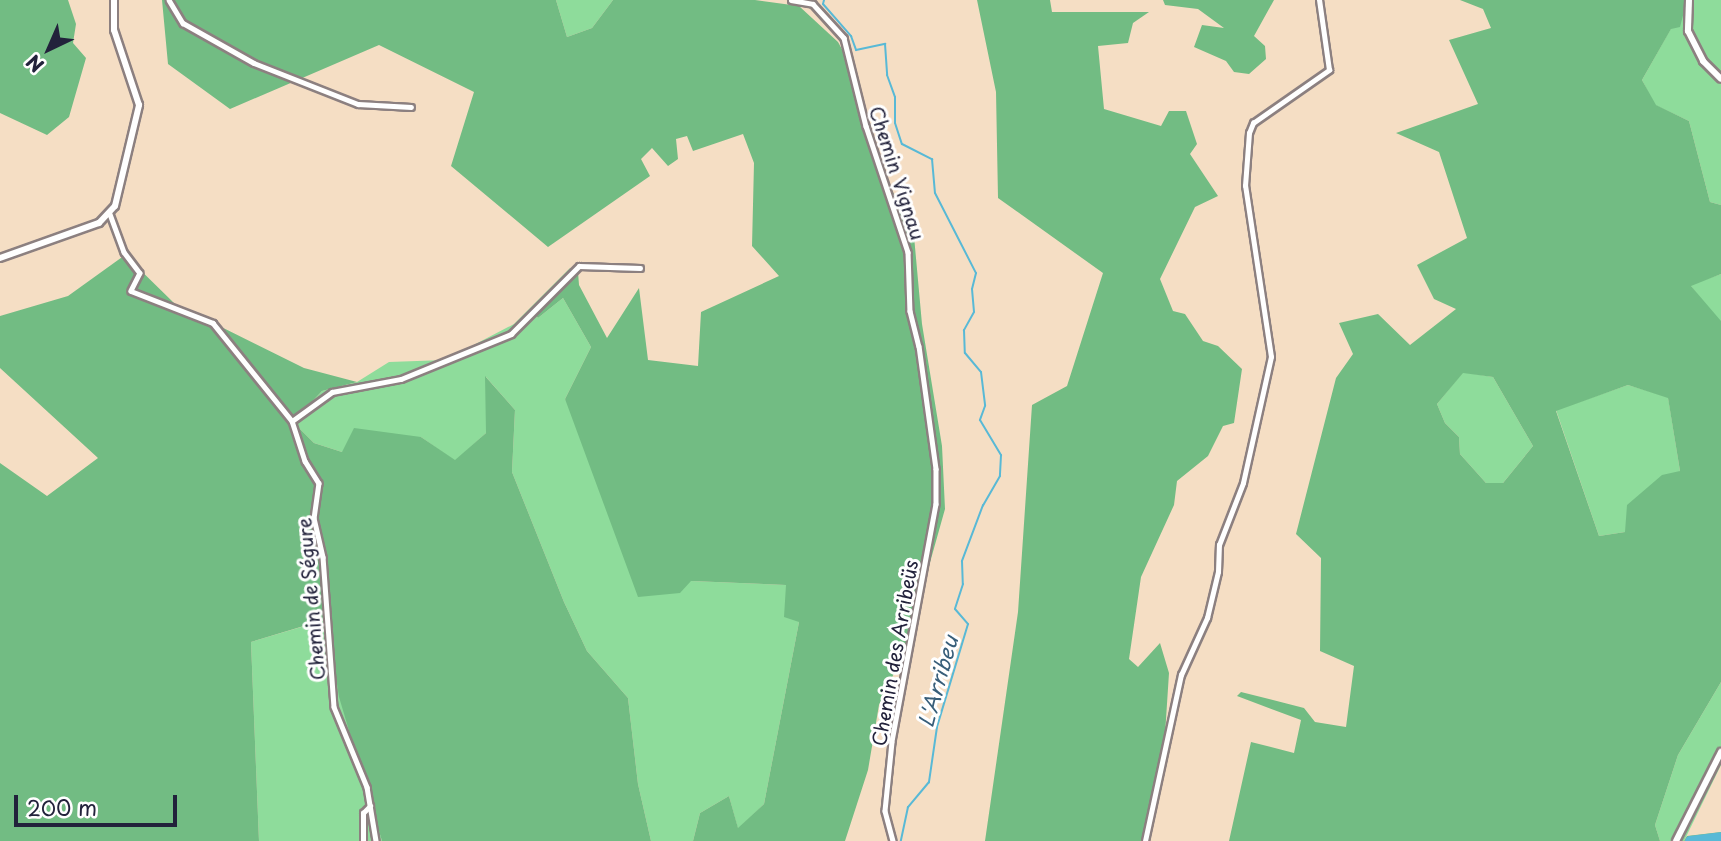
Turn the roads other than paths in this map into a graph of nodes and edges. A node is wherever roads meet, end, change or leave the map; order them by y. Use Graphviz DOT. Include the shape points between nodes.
graph roads {
  1 [pos="114,0"];
  2 [pos="169,0"];
  3 [pos="791,0"];
  4 [pos="1320,0"];
  5 [pos="1689,0"];
  6 [pos="1721,79"];
  7 [pos="411,107"];
  8 [pos="110,214"];
  9 [pos="0,258"];
  10 [pos="640,268"];
  11 [pos="292,421"];
  12 [pos="936,469"];
  13 [pos="1721,752"];
  14 [pos="370,805"];
  15 [pos="363,841"];
  16 [pos="376,841"];
  17 [pos="893,841"];
  18 [pos="1145,841"];
  19 [pos="1676,841"];
  1 -- 8 [label="street" via="114,30 139,105"];
  2 -- 7 [label="street" via="183,23 254,63 358,104"];
  3 -- 12 [label="street, Chemin Vignau" via="813,4 844,38 866,126 908,252 910,311"];
  4 -- 18 [label="street" via="1329,70 1253,123 1249,133 1245,186 1271,356 1243,483 1219,545 1207,618 1181,675"];
  5 -- 6 [label="street" via="1687,13 1695,47"];
  8 -- 9 [label="street" via="99,223"];
  8 -- 11 [label="street, Chemin de Ségure" via="124,252 140,273 131,291 213,323"];
  10 -- 11 [label="street" via="579,266 511,334 401,379 332,392"];
  11 -- 14 [label="street, Chemin de Ségure" via="321,494 314,518 323,557 334,707"];
  12 -- 17 [label="street, Chemin des Arribeüs" via="936,504 892,742 885,811"];
  13 -- 19 [label="street"];
  14 -- 15 [label="street" via="363,813"];
  14 -- 16 [label="street, Chemin de Ségure"];
}
